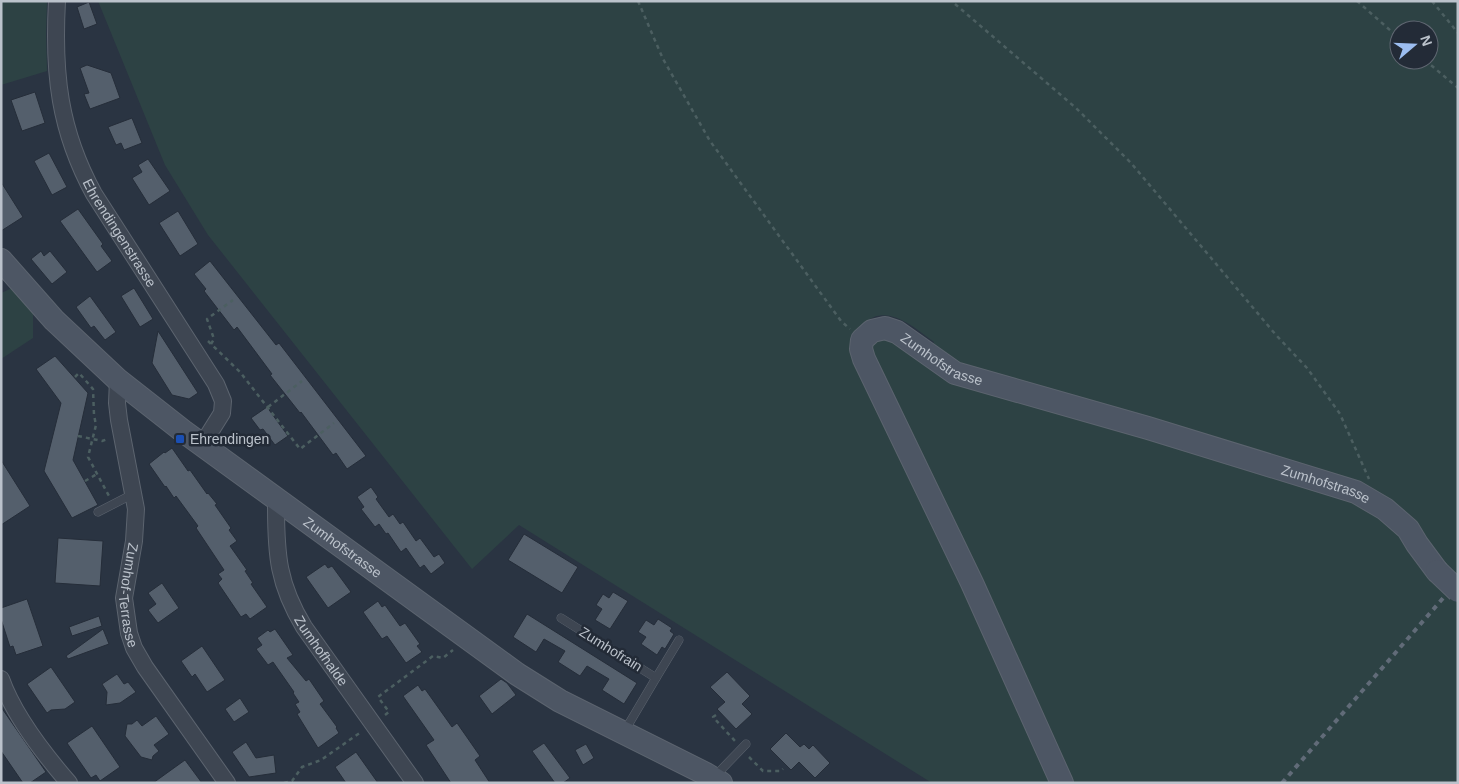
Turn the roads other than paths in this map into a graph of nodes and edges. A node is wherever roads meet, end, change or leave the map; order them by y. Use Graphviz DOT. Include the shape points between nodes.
graph roads {
  1 [pos="57,1"];
  2 [pos="1,260"];
  3 [pos="118,380"];
  4 [pos="202,445"];
  5 [pos="133,494"];
  6 [pos="278,500"];
  7 [pos="98,512"];
  8 [pos="1458,591"];
  9 [pos="561,618"];
  10 [pos="679,640"];
  11 [pos="1,678"];
  12 [pos="656,678"];
  13 [pos="623,733"];
  14 [pos="746,744"];
  15 [pos="718,781"];
  16 [pos="69,783"];
  17 [pos="227,783"];
  18 [pos="415,783"];
  19 [pos="1062,783"];
  1 -- 4 [label="street, Ehrendingenstrasse" via="56,78 60,106 78,162 94,194 216,384 222,401 222,413"];
  2 -- 3 [label="street, Zumhofstrasse" via="54,320"];
  3 -- 4 [label="street, Zumhofstrasse"];
  3 -- 5 [label="street, Zumhof-Terrasse" via="119,420"];
  4 -- 6 [label="street, Zumhofstrasse"];
  5 -- 7 [label="lane"];
  5 -- 17 [label="street, Zumhof-Terrasse" via="136,509 134,541 124,598 132,641 145,667"];
  6 -- 13 [label="street, Zumhofstrasse" via="517,674 560,701"];
  6 -- 18 [label="street, Zumhofhalde" via="277,556 294,610"];
  8 -- 19 [label="street, Zumhofstrasse, bridge" via="1437,571 1408,529 1385,508 1356,492 956,373 897,332 885,328 872,330 862,340 861,349 870,372 972,583"];
  9 -- 12 [label="lane, Zumhofrain"];
  10 -- 12 [label="lane"];
  11 -- 16 [label="street" via="22,719"];
  12 -- 13 [label="lane, Zumhofrain"];
  13 -- 15 [label="street, Zumhofstrasse"];
  14 -- 15 [label="lane" via="719,772"];
}
